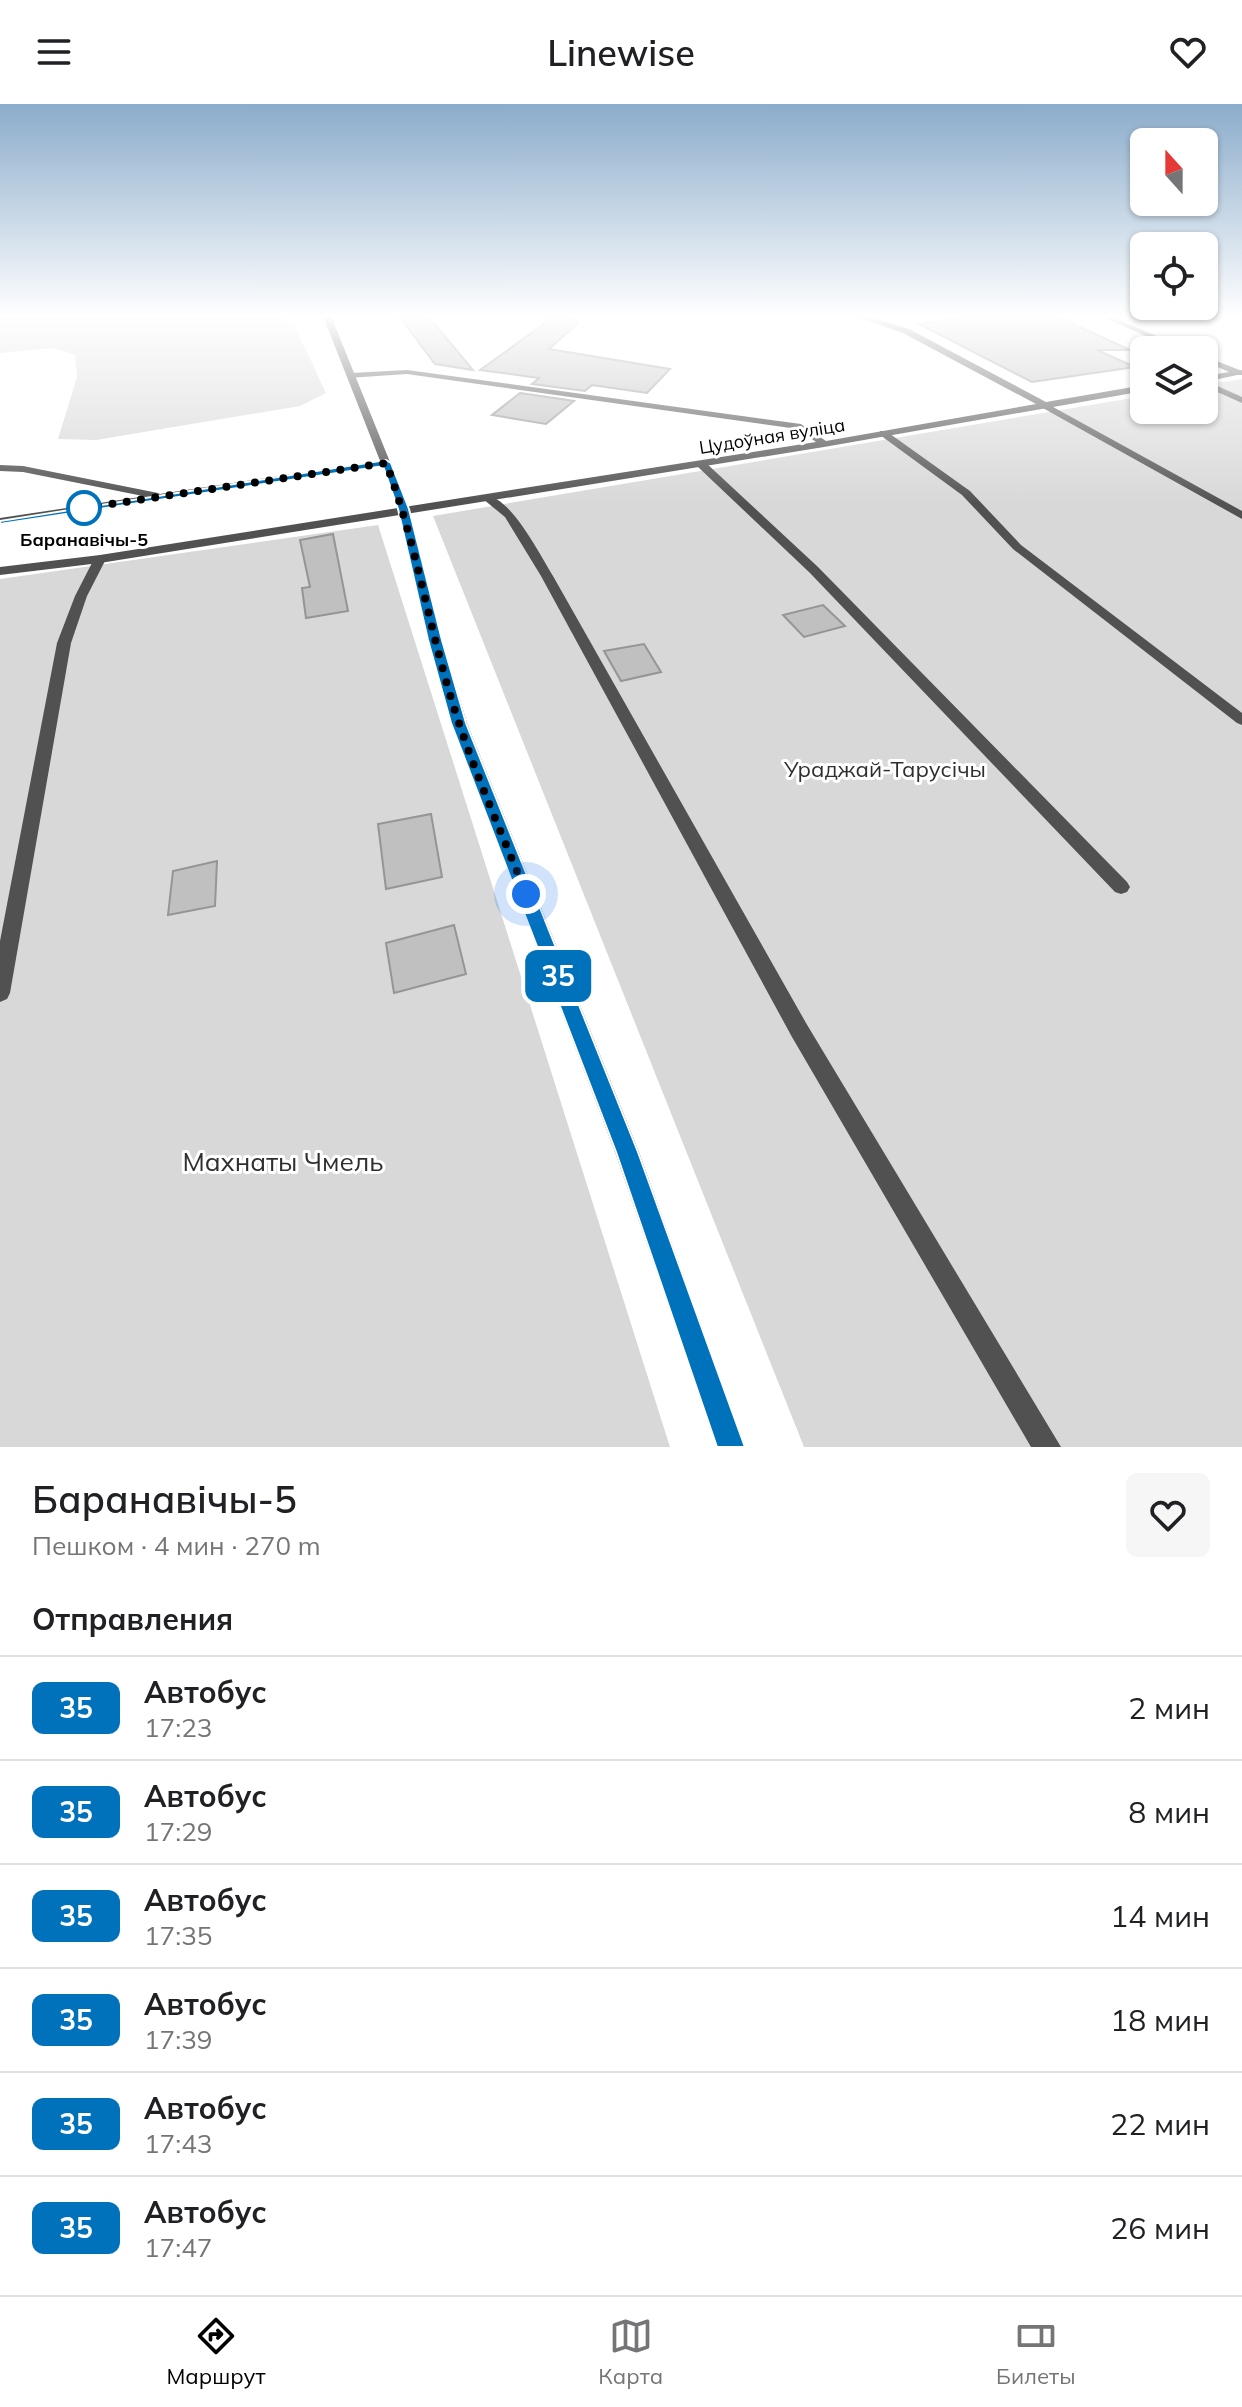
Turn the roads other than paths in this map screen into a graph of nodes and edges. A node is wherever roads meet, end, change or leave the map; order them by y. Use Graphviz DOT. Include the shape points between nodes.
graph roads {
  1 [pos="352,379"];
  2 [pos="455,379"];
  3 [pos="995,379"];
  4 [pos="1218,388"];
  5 [pos="1130,390"];
  6 [pos="1242,400"];
  7 [pos="1044,405"];
  8 [pos="883,433"];
  9 [pos="824,444"];
  10 [pos="386,463"];
  11 [pos="701,464"];
  12 [pos="0,468"];
  13 [pos="158,496"];
  14 [pos="487,497"];
  15 [pos="404,509"];
  16 [pos="1242,516"];
  17 [pos="0,521"];
  18 [pos="100,559"];
  19 [pos="0,571"];
  20 [pos="1242,720"];
  21 [pos="1121,887"];
  22 [pos="0,993"];
  23 [pos="731,1447"];
  24 [pos="1047,1447"];
  1 -- 10 [label="street"];
  2 -- 9 [label="street" via="801,427"];
  3 -- 7 [label="street"];
  4 -- 6 [label="street"];
  5 -- 7 [label="street, Цудоўная вуліца"];
  7 -- 8 [label="street, Цудоўная вуліца"];
  7 -- 16 [label="street"];
  8 -- 9 [label="street, Цудоўная вуліца"];
  8 -- 20 [label="street" via="966,493 1017,547"];
  9 -- 11 [label="street, Цудоўная вуліца"];
  10 -- 13 [label="street"];
  10 -- 15 [label="street"];
  11 -- 14 [label="street, Цудоўная вуліца"];
  11 -- 21 [label="street" via="814,570"];
  12 -- 13 [label="street"];
  13 -- 17 [label="street"];
  14 -- 15 [label="street, Цудоўная вуліца"];
  14 -- 24 [label="street" via="509,515 547,576 799,1030"];
  15 -- 18 [label="street, Цудоўная вуліца"];
  15 -- 23 [label="street" via="459,723 627,1152"];
  18 -- 19 [label="street, Цудоўная вуліца"];
  18 -- 22 [label="street" via="64,643"];
}
